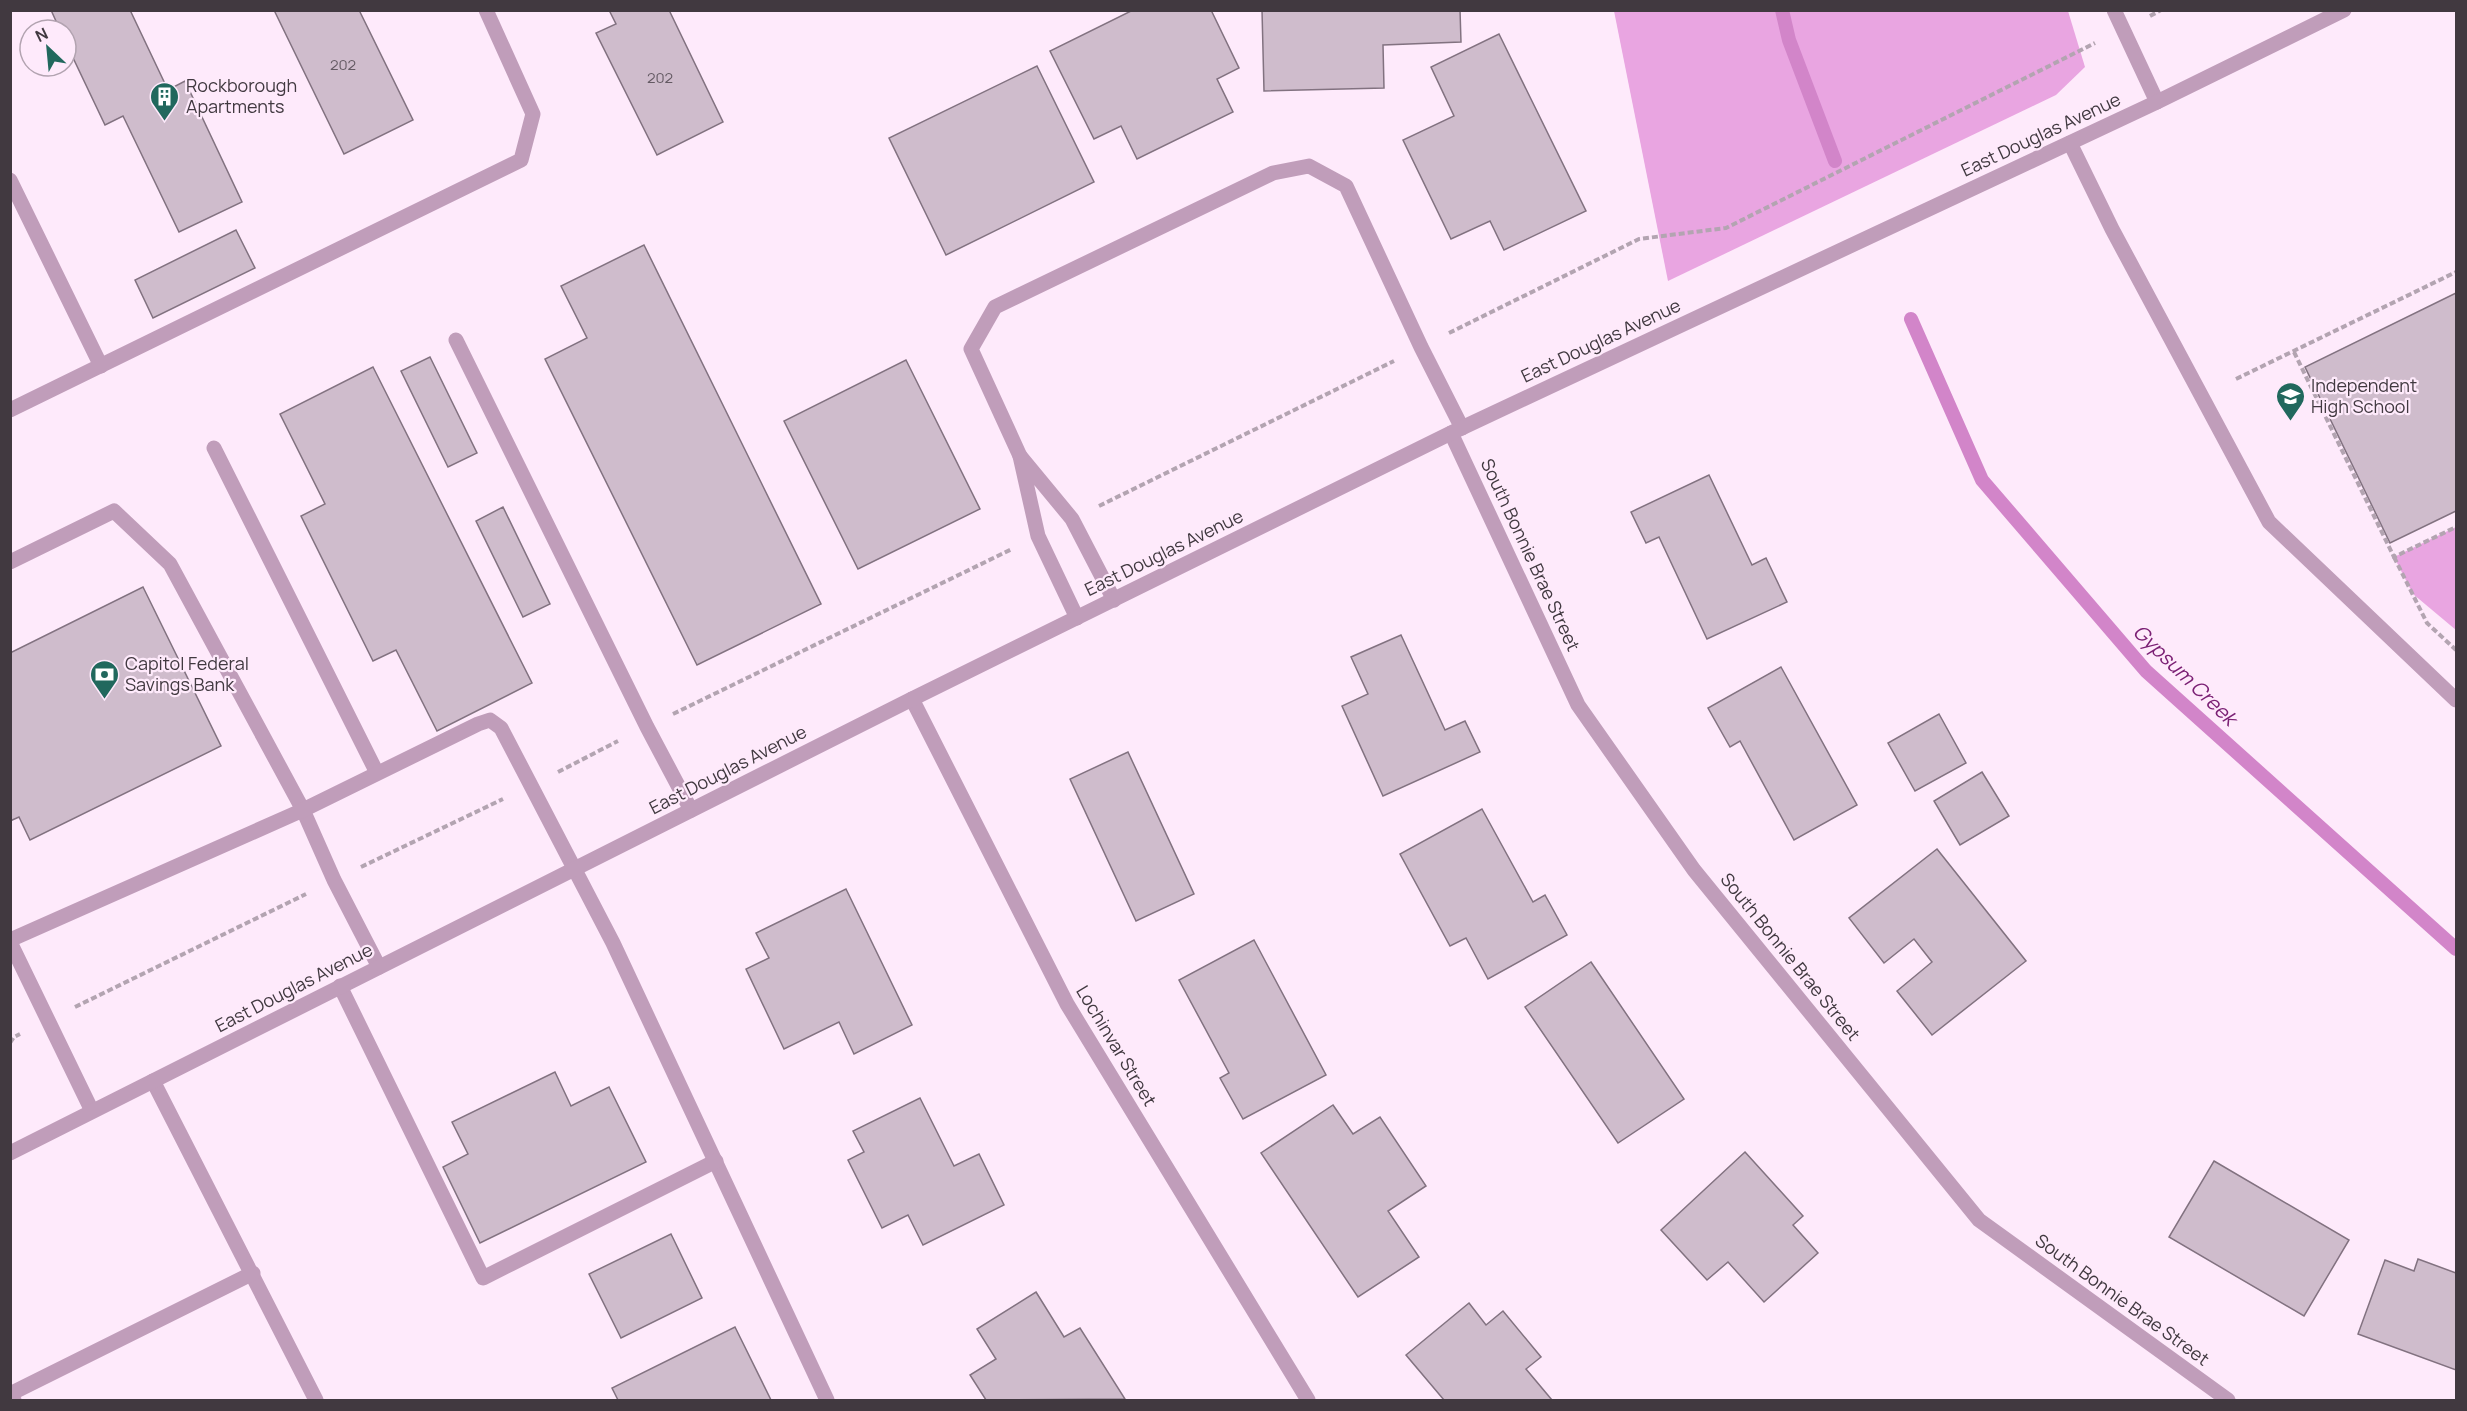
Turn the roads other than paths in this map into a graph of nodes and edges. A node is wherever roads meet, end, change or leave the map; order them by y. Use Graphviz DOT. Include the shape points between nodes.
graph roads {
  1 [pos="486,10"];
  2 [pos="2114,10"];
  3 [pos="2344,10"];
  4 [pos="2157,102"];
  5 [pos="2070,143"];
  6 [pos="10,180"];
  7 [pos="456,340"];
  8 [pos="101,366"];
  9 [pos="10,410"];
  10 [pos="1456,430"];
  11 [pos="214,448"];
  12 [pos="1020,456"];
  13 [pos="10,562"];
  14 [pos="1114,600"];
  15 [pos="1077,618"];
  16 [pos="912,699"];
  17 [pos="2457,700"];
  18 [pos="377,773"];
  19 [pos="303,810"];
  20 [pos="691,810"];
  21 [pos="574,869"];
  22 [pos="10,941"];
  23 [pos="380,967"];
  24 [pos="340,986"];
  25 [pos="153,1081"];
  26 [pos="92,1111"];
  27 [pos="10,1153"];
  28 [pos="716,1161"];
  29 [pos="253,1273"];
  30 [pos="14,1401"];
  31 [pos="316,1401"];
  32 [pos="827,1401"];
  33 [pos="1308,1401"];
  34 [pos="2228,1401"];
  1 -- 8 [label="street" via="533,114 520,160"];
  2 -- 4 [label="street"];
  3 -- 4 [label="street, East Douglas Avenue"];
  4 -- 5 [label="street, East Douglas Avenue"];
  5 -- 10 [label="street, East Douglas Avenue"];
  5 -- 17 [label="street" via="2269,522"];
  6 -- 8 [label="street"];
  7 -- 20 [label="street"];
  8 -- 9 [label="street"];
  10 -- 12 [label="street, South Bonnie Brae Street" via="1346,186 1309,166 1273,173 995,307 971,350"];
  10 -- 14 [label="street, East Douglas Avenue"];
  10 -- 34 [label="street, South Bonnie Brae Street" via="1578,705 1694,870 1979,1221"];
  11 -- 18 [label="street"];
  12 -- 14 [label="street" via="1072,519"];
  12 -- 15 [label="street" via="1038,536"];
  13 -- 19 [label="street" via="114,512 170,564"];
  14 -- 15 [label="street, East Douglas Avenue"];
  15 -- 16 [label="street, East Douglas Avenue"];
  16 -- 20 [label="street, East Douglas Avenue"];
  16 -- 33 [label="street, Lochinvar Street" via="1067,1004"];
  18 -- 19 [label="street"];
  18 -- 21 [label="street" via="490,720 501,728"];
  19 -- 22 [label="street"];
  19 -- 23 [label="street"];
  20 -- 21 [label="street, East Douglas Avenue"];
  21 -- 23 [label="street, East Douglas Avenue"];
  21 -- 28 [label="street"];
  22 -- 26 [label="street"];
  23 -- 24 [label="street, East Douglas Avenue"];
  24 -- 25 [label="street, East Douglas Avenue"];
  24 -- 28 [label="street" via="483,1278"];
  25 -- 26 [label="street, East Douglas Avenue"];
  25 -- 29 [label="street"];
  26 -- 27 [label="street, East Douglas Avenue"];
  28 -- 32 [label="street"];
  29 -- 30 [label="street" via="10,1394"];
  29 -- 31 [label="street"];
}
